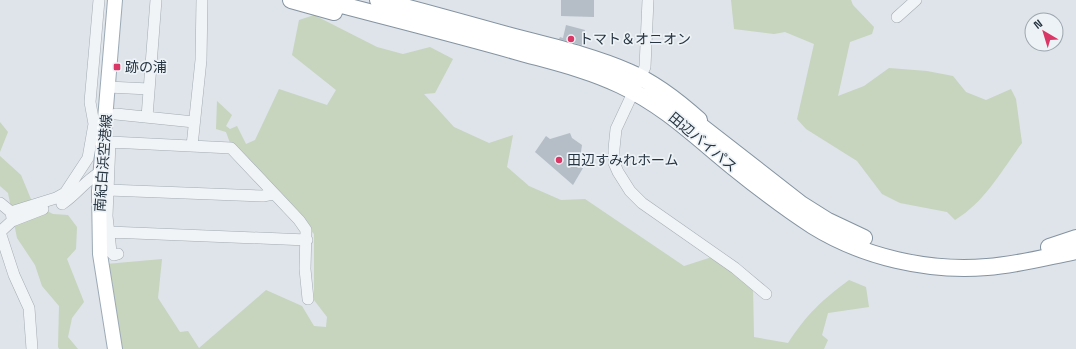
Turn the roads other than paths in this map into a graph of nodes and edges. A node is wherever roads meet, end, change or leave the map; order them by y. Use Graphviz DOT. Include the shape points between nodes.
graph roads {
  1 [pos="99,0"];
  2 [pos="115,0"];
  3 [pos="156,0"];
  4 [pos="202,0"];
  5 [pos="291,0"];
  6 [pos="323,0"];
  7 [pos="343,0"];
  8 [pos="378,0"];
  9 [pos="648,0"];
  10 [pos="916,0"];
  11 [pos="897,17"];
  12 [pos="457,33"];
  13 [pos="108,87"];
  14 [pos="636,88"];
  15 [pos="149,89"];
  16 [pos="116,114"];
  17 [pos="147,117"];
  18 [pos="194,122"];
  19 [pos="192,146"];
  20 [pos="99,173"];
  21 [pos="108,190"];
  22 [pos="273,194"];
  23 [pos="0,203"];
  24 [pos="12,216"];
  25 [pos="0,232"];
  26 [pos="109,232"];
  27 [pos="1076,238"];
  28 [pos="306,240"];
  29 [pos="1076,251"];
  30 [pos="118,254"];
  31 [pos="766,294"];
  32 [pos="308,299"];
  33 [pos="32,349"];
  34 [pos="115,349"];
  1 -- 24 [label="street" via="90,102 95,113 88,158 65,193"];
  2 -- 13 [label="main road, 南紀白浜空港線"];
  3 -- 15 [label="street"];
  4 -- 18 [label="street"];
  5 -- 14 [label="highway" via="596,83"];
  6 -- 12 [label="highway, 田辺バイパス"];
  7 -- 12 [label="highway, 田辺バイパス"];
  8 -- 14 [label="highway" via="613,66"];
  9 -- 14 [label="street" via="645,67"];
  10 -- 11 [label="street"];
  12 -- 14 [label="highway, 田辺バイパス"];
  13 -- 15 [label="street"];
  13 -- 20 [label="main road, 南紀白浜空港線"];
  14 -- 27 [label="highway, 田辺バイパス" via="685,107 725,144 774,183 828,221 876,243 901,251 954,259 1018,255"];
  14 -- 29 [label="highway, 田辺バイパス" via="763,191 815,227 863,249 893,259 949,267 986,267 1019,263"];
  14 -- 31 [label="street" via="616,129 614,163 618,172 630,191 642,203 735,268"];
  15 -- 17 [label="street"];
  16 -- 17 [label="street"];
  17 -- 18 [label="street"];
  18 -- 19 [label="street"];
  19 -- 21 [label="street" via="110,142"];
  19 -- 22 [label="street" via="231,148"];
  20 -- 24 [label="street" via="88,179 78,192 63,204"];
  20 -- 34 [label="main road, 南紀白浜空港線" via="100,254"];
  21 -- 22 [label="street" via="263,196"];
  21 -- 26 [label="street"];
  22 -- 28 [label="street" via="299,220 306,230"];
  23 -- 24 [label="street"];
  24 -- 25 [label="street"];
  25 -- 33 [label="street" via="14,275 29,308"];
  26 -- 28 [label="street"];
  26 -- 30 [label="street" via="111,252 114,255"];
  28 -- 32 [label="street"];
}
